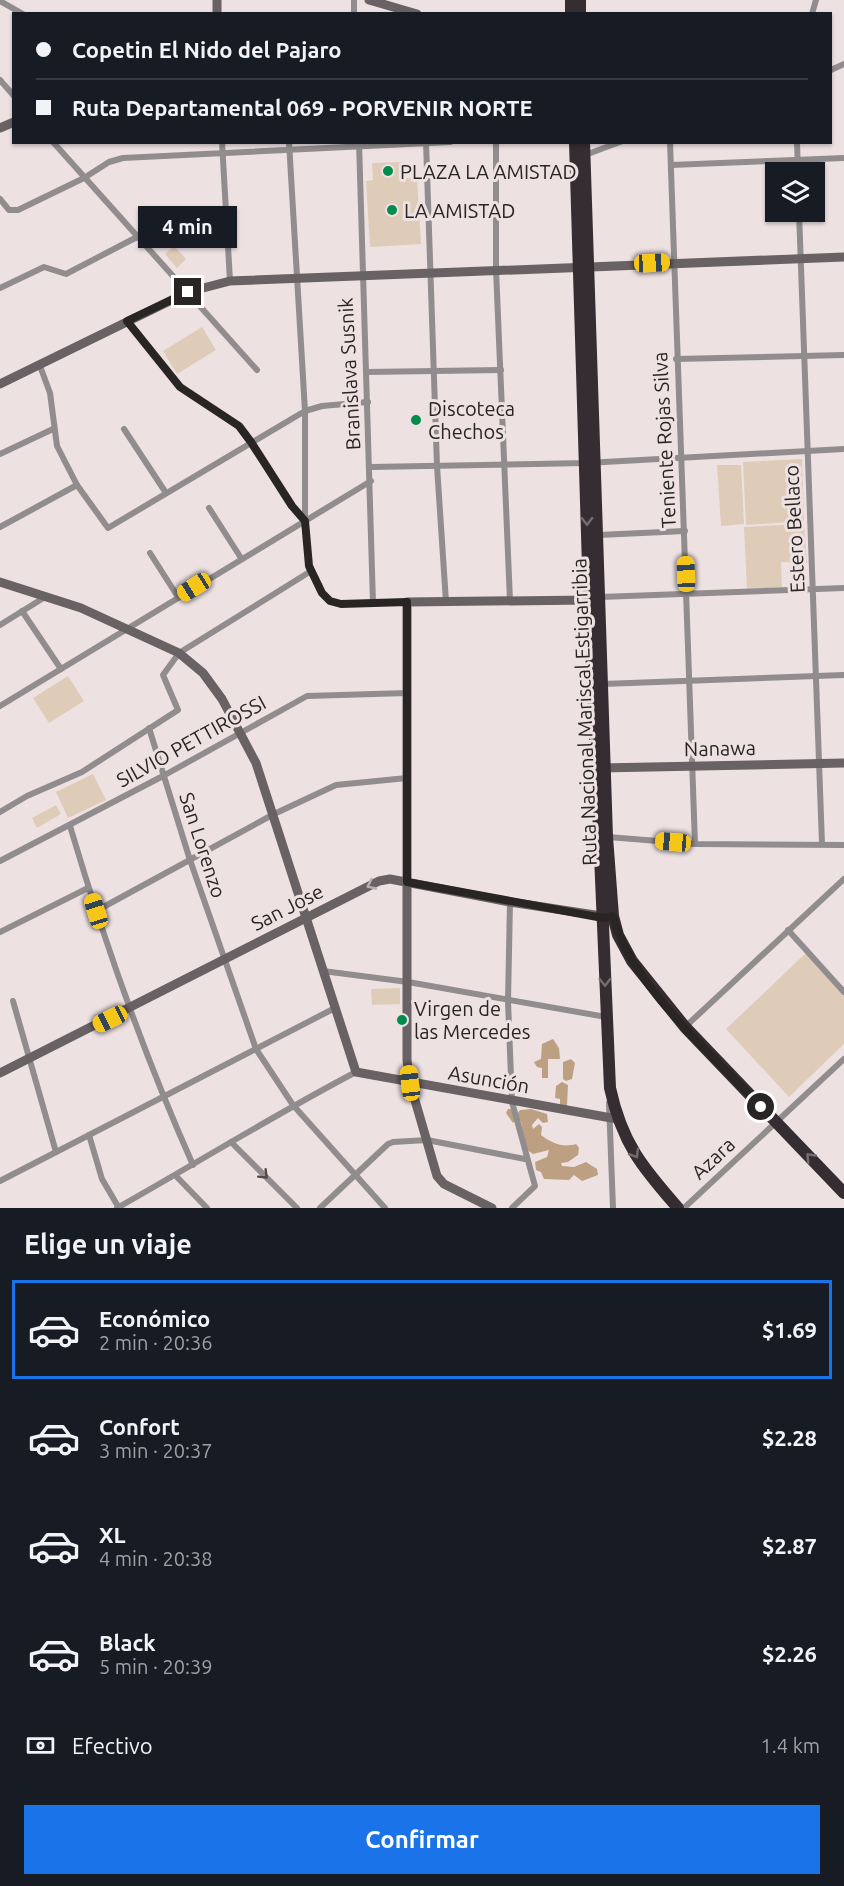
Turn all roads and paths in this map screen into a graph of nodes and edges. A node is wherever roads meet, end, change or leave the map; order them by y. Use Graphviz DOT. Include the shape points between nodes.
graph roads {
  1 [pos="369,0"];
  2 [pos="0,1"];
  3 [pos="19,12"];
  4 [pos="410,12"];
  5 [pos="0,80"];
  6 [pos="12,94"];
  7 [pos="55,144"];
  8 [pos="222,144"];
  9 [pos="289,144"];
  10 [pos="392,144"];
  11 [pos="426,144"];
  12 [pos="496,144"];
  13 [pos="575,144"];
  14 [pos="610,144"];
  15 [pos="670,144"];
  16 [pos="797,144"];
  17 [pos="359,145"];
  18 [pos="585,149"];
  19 [pos="290,151"];
  20 [pos="223,155"];
  21 [pos="844,158"];
  22 [pos="798,159"];
  23 [pos="671,165"];
  24 [pos="84,178"];
  25 [pos="0,199"];
  26 [pos="799,222"];
  27 [pos="139,236"];
  28 [pos="844,257"];
  29 [pos="800,258"];
  30 [pos="674,262"];
  31 [pos="584,267"];
  32 [pos="496,269"];
  33 [pos="430,272"];
  34 [pos="361,275"];
  35 [pos="296,277"];
  36 [pos="230,281"];
  37 [pos="0,288"];
  38 [pos="188,292"];
  39 [pos="127,321"];
  40 [pos="844,355"];
  41 [pos="803,357"];
  42 [pos="676,359"];
  43 [pos="40,366"];
  44 [pos="257,370"];
  45 [pos="501,370"];
  46 [pos="367,372"];
  47 [pos="434,372"];
  48 [pos="0,384"];
  49 [pos="368,402"];
  50 [pos="305,411"];
  51 [pos="53,429"];
  52 [pos="124,429"];
  53 [pos="251,442"];
  54 [pos="844,449"];
  55 [pos="807,450"];
  56 [pos="0,454"];
  57 [pos="681,459"];
  58 [pos="591,462"];
  59 [pos="437,466"];
  60 [pos="504,466"];
  61 [pos="371,467"];
  62 [pos="370,481"];
  63 [pos="77,485"];
  64 [pos="166,493"];
  65 [pos="209,508"];
  66 [pos="305,521"];
  67 [pos="0,527"];
  68 [pos="685,531"];
  69 [pos="599,535"];
  70 [pos="150,553"];
  71 [pos="241,558"];
  72 [pos="311,571"];
  73 [pos="0,582"];
  74 [pos="844,588"];
  75 [pos="814,590"];
  76 [pos="687,595"];
  77 [pos="46,596"];
  78 [pos="178,597"];
  79 [pos="595,598"];
  80 [pos="510,601"];
  81 [pos="407,602"];
  82 [pos="446,602"];
  83 [pos="373,603"];
  84 [pos="22,611"];
  85 [pos="0,625"];
  86 [pos="126,628"];
  87 [pos="179,653"];
  88 [pos="61,669"];
  89 [pos="844,675"];
  90 [pos="818,677"];
  91 [pos="690,682"];
  92 [pos="603,684"];
  93 [pos="408,693"];
  94 [pos="0,706"];
  95 [pos="149,728"];
  96 [pos="240,732"];
  97 [pos="844,763"];
  98 [pos="820,765"];
  99 [pos="692,766"];
  100 [pos="600,768"];
  101 [pos="163,776"];
  102 [pos="407,778"];
  103 [pos="0,812"];
  104 [pos="274,814"];
  105 [pos="70,826"];
  106 [pos="607,837"];
  107 [pos="695,844"];
  108 [pos="822,844"];
  109 [pos="841,845"];
  110 [pos="844,850"];
  111 [pos="190,860"];
  112 [pos="0,861"];
  113 [pos="844,879"];
  114 [pos="407,882"];
  115 [pos="88,888"];
  116 [pos="510,902"];
  117 [pos="96,911"];
  118 [pos="306,916"];
  119 [pos="608,917"];
  120 [pos="788,930"];
  121 [pos="0,932"];
  122 [pos="621,941"];
  123 [pos="604,947"];
  124 [pos="224,960"];
  125 [pos="323,971"];
  126 [pos="408,982"];
  127 [pos="844,992"];
  128 [pos="13,1001"];
  129 [pos="508,1001"];
  130 [pos="335,1008"];
  131 [pos="130,1009"];
  132 [pos="606,1017"];
  133 [pos="686,1026"];
  134 [pos="256,1049"];
  135 [pos="29,1059"];
  136 [pos="844,1059"];
  137 [pos="356,1072"];
  138 [pos="0,1073"];
  139 [pos="410,1083"];
  140 [pos="162,1097"];
  141 [pos="512,1102"];
  142 [pos="293,1105"];
  143 [pos="613,1118"];
  144 [pos="776,1122"];
  145 [pos="89,1135"];
  146 [pos="427,1140"];
  147 [pos="231,1142"];
  148 [pos="56,1152"];
  149 [pos="525,1159"];
  150 [pos="193,1165"];
  151 [pos="356,1174"];
  152 [pos="176,1176"];
  153 [pos="0,1181"];
  154 [pos="844,1193"];
  155 [pos="118,1208"];
  156 [pos="207,1208"];
  157 [pos="297,1208"];
  158 [pos="320,1208"];
  159 [pos="385,1208"];
  160 [pos="492,1208"];
  161 [pos="512,1208"];
  162 [pos="613,1208"];
  163 [pos="678,1208"];
  164 [pos="684,1208"];
  1 -- 4 [label="street"];
  2 -- 3 [label="street"];
  5 -- 6 [label="street"];
  7 -- 24 [label="street"];
  8 -- 20 [label="street"];
  9 -- 19 [label="street"];
  10 -- 17 [label="street"];
  11 -- 33 [label="street"];
  12 -- 32 [label="street"];
  13 -- 31 [label="highway, Ruta Nacional Mariscal Estigarribia"];
  14 -- 18 [label="street"];
  15 -- 23 [label="street, Teniente Rojas Silva"];
  16 -- 22 [label="street"];
  17 -- 19 [label="street"];
  17 -- 34 [label="street, Branislava Susnik"];
  18 -- 31 [label="highway, Ruta Nacional Mariscal Estigarribia"];
  19 -- 20 [label="street"];
  19 -- 35 [label="street"];
  20 -- 24 [label="street" via="123,158"];
  20 -- 36 [label="street"];
  21 -- 22 [label="street"];
  22 -- 23 [label="street"];
  23 -- 30 [label="street, Teniente Rojas Silva"];
  24 -- 25 [label="street" via="18,210 9,210"];
  24 -- 27 [label="street"];
  26 -- 29 [label="street, Estero Bellaco"];
  27 -- 37 [label="street" via="66,274 44,267"];
  27 -- 38 [label="street"];
  28 -- 29 [label="street"];
  29 -- 30 [label="street"];
  29 -- 41 [label="street, Estero Bellaco"];
  30 -- 31 [label="street"];
  30 -- 42 [label="street, Teniente Rojas Silva"];
  31 -- 32 [label="street"];
  31 -- 58 [label="highway, Ruta Nacional Mariscal Estigarribia"];
  32 -- 33 [label="street"];
  32 -- 45 [label="street"];
  33 -- 34 [label="street"];
  33 -- 47 [label="street"];
  34 -- 35 [label="street"];
  34 -- 46 [label="street, Branislava Susnik"];
  35 -- 36 [label="street"];
  35 -- 50 [label="street"];
  36 -- 38 [label="street"];
  38 -- 39 [label="street"];
  38 -- 44 [label="street"];
  39 -- 43 [label="street"];
  39 -- 53 [label="street" via="180,387 239,426"];
  40 -- 41 [label="street"];
  41 -- 42 [label="street"];
  41 -- 55 [label="street, Estero Bellaco"];
  42 -- 57 [label="street, Teniente Rojas Silva"];
  43 -- 48 [label="street"];
  43 -- 51 [label="street" via="50,393"];
  45 -- 47 [label="street"];
  45 -- 60 [label="street"];
  46 -- 47 [label="street"];
  46 -- 49 [label="street, Branislava Susnik"];
  47 -- 59 [label="street"];
  49 -- 50 [label="street"];
  49 -- 61 [label="street, Branislava Susnik"];
  50 -- 53 [label="street"];
  50 -- 66 [label="street"];
  51 -- 56 [label="street"];
  51 -- 63 [label="street" via="57,446"];
  52 -- 64 [label="street"];
  53 -- 64 [label="street"];
  53 -- 66 [label="street"];
  54 -- 55 [label="street"];
  55 -- 57 [label="street"];
  55 -- 75 [label="street, Estero Bellaco"];
  57 -- 58 [label="street"];
  57 -- 68 [label="street, Teniente Rojas Silva"];
  58 -- 60 [label="street"];
  58 -- 69 [label="highway, Ruta Nacional Mariscal Estigarribia"];
  58 -- 79 [label="highway, Ruta Nacional Mariscal Estigarribia, one-way"];
  59 -- 60 [label="street"];
  59 -- 61 [label="street"];
  59 -- 82 [label="street"];
  60 -- 80 [label="street"];
  61 -- 62 [label="street, Branislava Susnik"];
  62 -- 66 [label="street"];
  62 -- 83 [label="street, Branislava Susnik"];
  63 -- 64 [label="street" via="108,528"];
  63 -- 67 [label="street"];
  65 -- 71 [label="street"];
  66 -- 71 [label="street"];
  66 -- 72 [label="street"];
  68 -- 69 [label="street"];
  68 -- 76 [label="street, Teniente Rojas Silva"];
  69 -- 79 [label="highway, Ruta Nacional Mariscal Estigarribia"];
  70 -- 78 [label="street"];
  71 -- 78 [label="street"];
  72 -- 83 [label="street" via="330,601"];
  72 -- 87 [label="street"];
  73 -- 77 [label="street"];
  74 -- 75 [label="street"];
  75 -- 76 [label="street"];
  75 -- 90 [label="street, Estero Bellaco"];
  76 -- 79 [label="street"];
  76 -- 91 [label="street, Teniente Rojas Silva"];
  77 -- 84 [label="street"];
  77 -- 86 [label="street"];
  78 -- 86 [label="street"];
  79 -- 80 [label="street"];
  79 -- 92 [label="highway, Ruta Nacional Mariscal Estigarribia"];
  79 -- 100 [label="highway, Ruta Nacional Mariscal Estigarribia"];
  80 -- 82 [label="street"];
  81 -- 82 [label="street"];
  81 -- 83 [label="street"];
  81 -- 93 [label="street"];
  84 -- 85 [label="street"];
  84 -- 88 [label="street"];
  86 -- 87 [label="street"];
  86 -- 88 [label="street"];
  87 -- 95 [label="street" via="164,675 178,710"];
  87 -- 96 [label="street" via="203,673"];
  88 -- 94 [label="street"];
  89 -- 90 [label="street"];
  90 -- 91 [label="street"];
  90 -- 98 [label="street, Estero Bellaco"];
  91 -- 92 [label="street"];
  91 -- 99 [label="street, Teniente Rojas Silva"];
  92 -- 100 [label="highway, Ruta Nacional Mariscal Estigarribia"];
  93 -- 96 [label="street, SILVIO PETTIROSSI" via="307,696"];
  93 -- 102 [label="street"];
  95 -- 101 [label="street, San Lorenzo"];
  95 -- 103 [label="street" via="82,772"];
  96 -- 101 [label="street, SILVIO PETTIROSSI"];
  96 -- 104 [label="street"];
  97 -- 98 [label="street, Nanawa"];
  98 -- 99 [label="street, Nanawa"];
  98 -- 108 [label="street, Estero Bellaco"];
  99 -- 100 [label="street, Nanawa"];
  99 -- 107 [label="street, Teniente Rojas Silva"];
  100 -- 106 [label="highway, Ruta Nacional Mariscal Estigarribia"];
  100 -- 119 [label="highway, Ruta Nacional Mariscal Estigarribia"];
  101 -- 105 [label="street, SILVIO PETTIROSSI"];
  101 -- 111 [label="street, San Lorenzo"];
  102 -- 104 [label="street" via="336,785"];
  102 -- 114 [label="street"];
  104 -- 111 [label="street"];
  104 -- 118 [label="street"];
  105 -- 112 [label="street, SILVIO PETTIROSSI"];
  105 -- 115 [label="street"];
  106 -- 107 [label="street"];
  106 -- 119 [label="highway, Ruta Nacional Mariscal Estigarribia"];
  107 -- 108 [label="street"];
  108 -- 109 [label="street"];
  109 -- 110 [label="street"];
  111 -- 117 [label="street"];
  111 -- 124 [label="street, San Lorenzo"];
  113 -- 120 [label="street"];
  114 -- 116 [label="street, San Jose"];
  114 -- 118 [label="street, San Jose, one-way" via="379,881"];
  114 -- 126 [label="street"];
  115 -- 117 [label="street"];
  115 -- 121 [label="street"];
  116 -- 119 [label="street, San Jose"];
  116 -- 129 [label="street"];
  117 -- 131 [label="street"];
  118 -- 124 [label="street, San Jose"];
  118 -- 125 [label="street"];
  119 -- 122 [label="highway, Ruta Nacional Mariscal Estigarribia"];
  119 -- 123 [label="highway"];
  120 -- 127 [label="street"];
  120 -- 133 [label="street"];
  122 -- 123 [label="highway"];
  122 -- 133 [label="highway, Ruta Nacional Mariscal Estigarribia" via="651,986"];
  123 -- 132 [label="highway, one-way"];
  124 -- 131 [label="street, San Jose"];
  124 -- 134 [label="street, San Lorenzo"];
  125 -- 126 [label="street"];
  125 -- 130 [label="street"];
  126 -- 129 [label="street"];
  126 -- 139 [label="street"];
  128 -- 135 [label="street"];
  129 -- 132 [label="street"];
  129 -- 141 [label="street"];
  130 -- 134 [label="street"];
  130 -- 137 [label="street"];
  131 -- 135 [label="street, San Jose"];
  131 -- 140 [label="street"];
  132 -- 143 [label="highway"];
  133 -- 144 [label="highway, Ruta Nacional Mariscal Estigarribia"];
  134 -- 140 [label="street"];
  134 -- 142 [label="street, San Lorenzo"];
  135 -- 138 [label="street, San Jose"];
  135 -- 148 [label="street"];
  136 -- 144 [label="street, Azara"];
  137 -- 139 [label="street, Asunción"];
  137 -- 142 [label="street"];
  139 -- 141 [label="street, Asunción"];
  139 -- 146 [label="street"];
  140 -- 145 [label="street"];
  140 -- 150 [label="street"];
  141 -- 143 [label="street, Asunción"];
  141 -- 149 [label="street"];
  142 -- 147 [label="street"];
  142 -- 151 [label="street, San Lorenzo"];
  143 -- 162 [label="street"];
  143 -- 163 [label="highway, one-way" via="645,1171"];
  154 -- 144 [label="highway, Ruta Nacional Mariscal Estigarribia, one-way"];
  144 -- 164 [label="street, Azara"];
  145 -- 148 [label="street"];
  145 -- 155 [label="street" via="102,1179"];
  146 -- 149 [label="street"];
  146 -- 151 [label="street" via="388,1144"];
  146 -- 160 [label="street" via="440,1181"];
  147 -- 150 [label="street"];
  147 -- 157 [label="street, one-way"];
  148 -- 153 [label="street"];
  149 -- 161 [label="street" via="535,1186"];
  150 -- 152 [label="street"];
  151 -- 158 [label="street"];
  151 -- 159 [label="street, San Lorenzo"];
  152 -- 155 [label="street"];
  152 -- 156 [label="street"];
}
